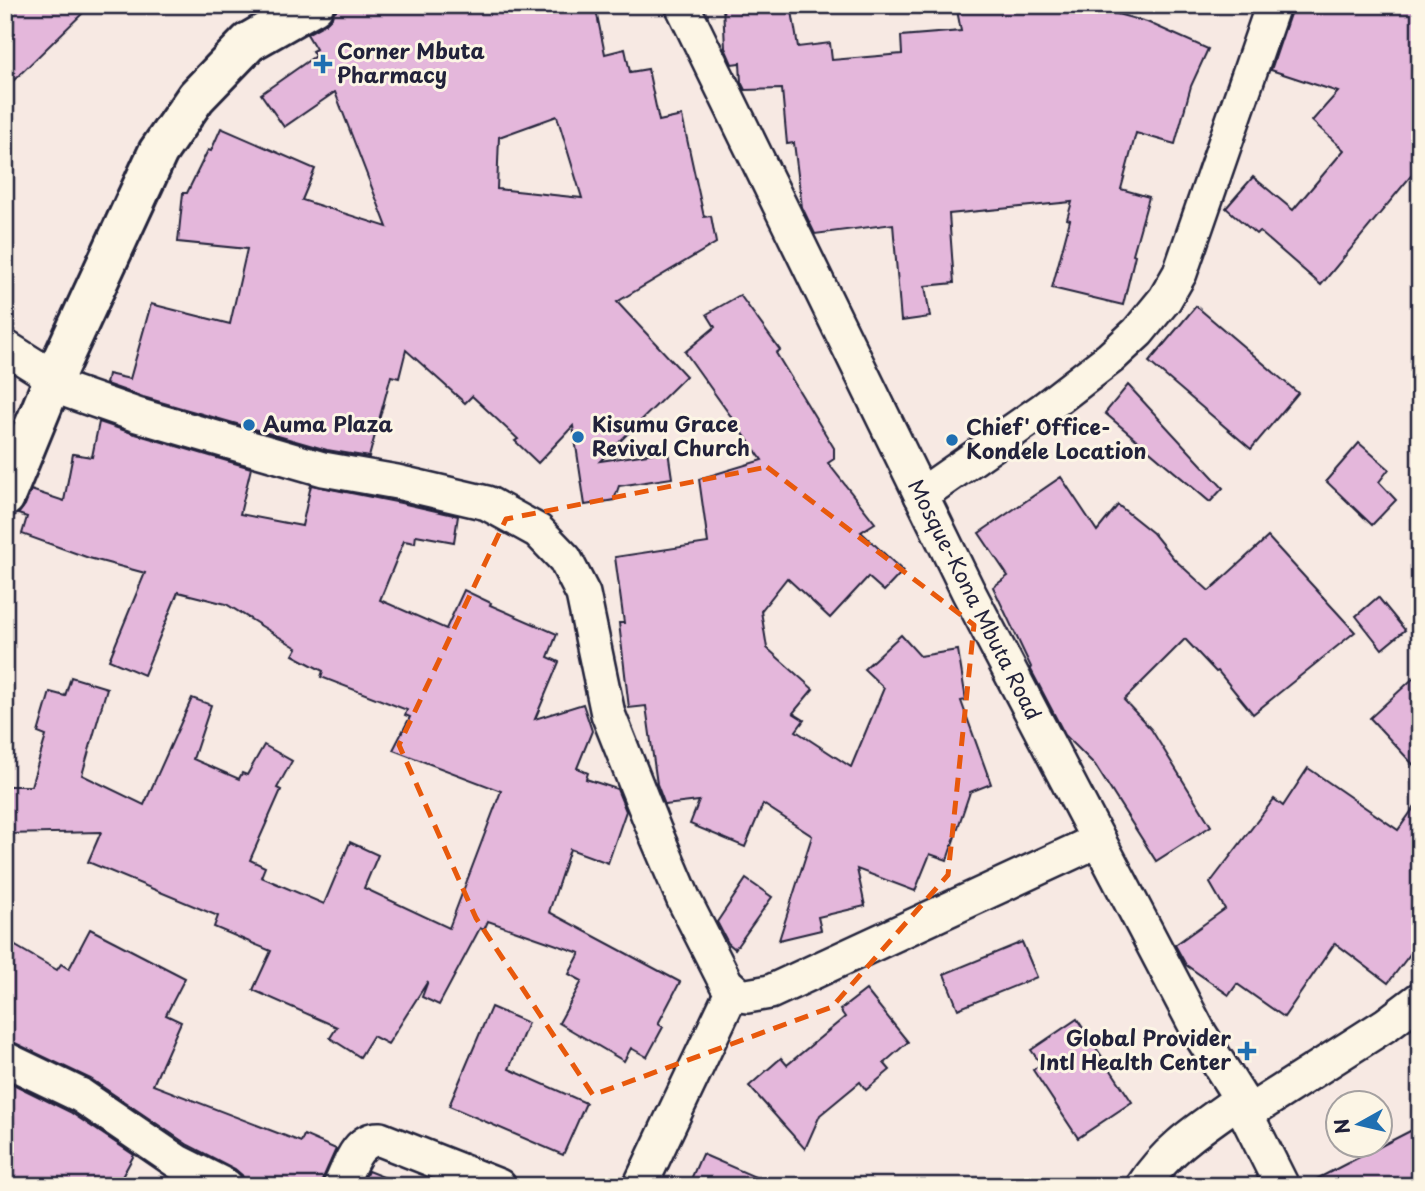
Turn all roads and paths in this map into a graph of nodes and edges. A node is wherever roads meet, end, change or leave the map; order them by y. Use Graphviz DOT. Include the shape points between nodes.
graph roads {
  1 [pos="314,5"];
  2 [pos="682,5"];
  3 [pos="1273,5"];
  4 [pos="5,347"];
  5 [pos="53,382"];
  6 [pos="921,495"];
  7 [pos="5,497"];
  8 [pos="1099,840"];
  9 [pos="733,990"];
  10 [pos="1420,999"];
  11 [pos="5,1059"];
  12 [pos="1243,1107"];
  13 [pos="226,1186"];
  14 [pos="340,1186"];
  15 [pos="499,1186"];
  16 [pos="640,1186"];
  17 [pos="1143,1186"];
  18 [pos="1282,1186"];
  1 -- 5 [label="street" via="250,43 196,97 158,152"];
  2 -- 6 [label="street, Mosque-Kona Mbuta Road"];
  3 -- 6 [label="street" via="1180,273 1165,299 1110,358"];
  4 -- 5 [label="street"];
  5 -- 7 [label="street"];
  5 -- 9 [label="street" via="137,415 323,469 486,503 538,531 565,559 583,594 608,714 684,900"];
  6 -- 8 [label="street, Mosque-Kona Mbuta Road"];
  8 -- 9 [label="street" via="770,992 747,996"];
  8 -- 12 [label="street, Mosque-Kona Mbuta Road"];
  9 -- 16 [label="street"];
  10 -- 12 [label="street" via="1387,1024"];
  11 -- 13 [label="street" via="80,1096 178,1162"];
  12 -- 17 [label="street" via="1179,1143"];
  12 -- 18 [label="street, Mosque-Kona Mbuta Road"];
  14 -- 15 [label="street" via="357,1151 374,1139"];
}
